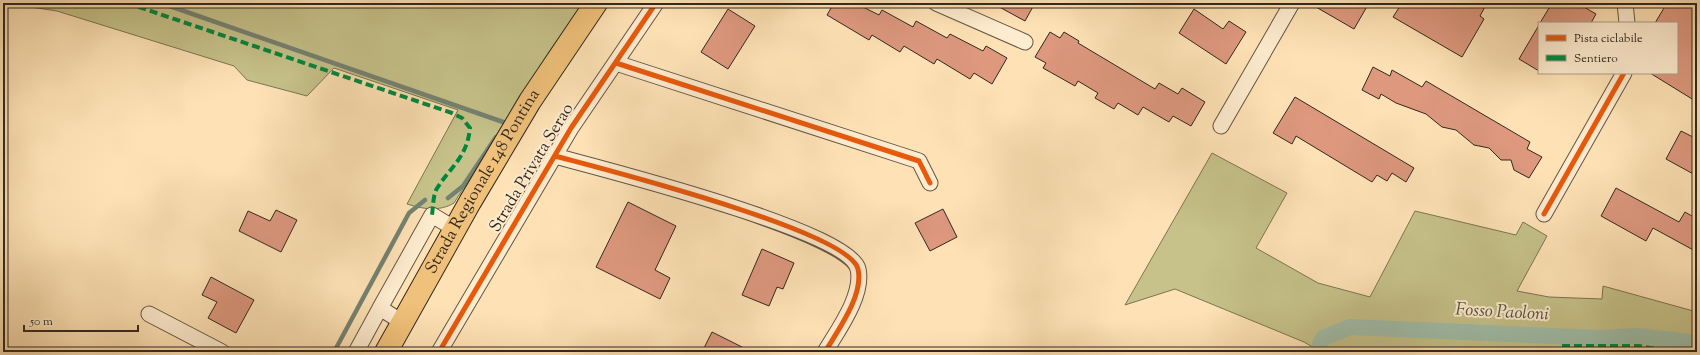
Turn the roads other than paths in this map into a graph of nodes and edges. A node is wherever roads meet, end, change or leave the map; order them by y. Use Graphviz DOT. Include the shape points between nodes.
graph roads {
  1 [pos="656,3"];
  2 [pos="936,3"];
  3 [pos="1292,3"];
  4 [pos="1625,3"];
  5 [pos="593,7"];
  6 [pos="1627,22"];
  7 [pos="1025,42"];
  8 [pos="616,63"];
  9 [pos="1623,74"];
  10 [pos="1221,126"];
  11 [pos="555,156"];
  12 [pos="930,183"];
  13 [pos="1544,214"];
  14 [pos="455,229"];
  15 [pos="380,308"];
  16 [pos="149,314"];
  17 [pos="402,322"];
  18 [pos="222,352"];
  19 [pos="356,352"];
  20 [pos="386,352"];
  21 [pos="439,352"];
  22 [pos="825,352"];
  1 -- 8 [label="street, Strada Privata Serao"];
  2 -- 7 [label="street"];
  3 -- 10 [label="street"];
  4 -- 6 [label="street"];
  5 -- 14 [label="main road, Strada Regionale 148 Pontina" via="530,101"];
  8 -- 11 [label="street, Strada Privata Serao"];
  8 -- 12 [label="street" via="919,161"];
  9 -- 13 [label="street"];
  11 -- 21 [label="street, Strada Privata Serao"];
  11 -- 22 [label="street" via="751,212 818,240 851,258 858,268 859,284 852,305"];
  14 -- 15 [label="street" via="432,215"];
  14 -- 17 [label="main road, Strada Regionale 148 Pontina"];
  15 -- 17 [label="street"];
  15 -- 19 [label="street"];
  16 -- 18 [label="street"];
  17 -- 20 [label="main road, Strada Regionale 148 Pontina"];
}
